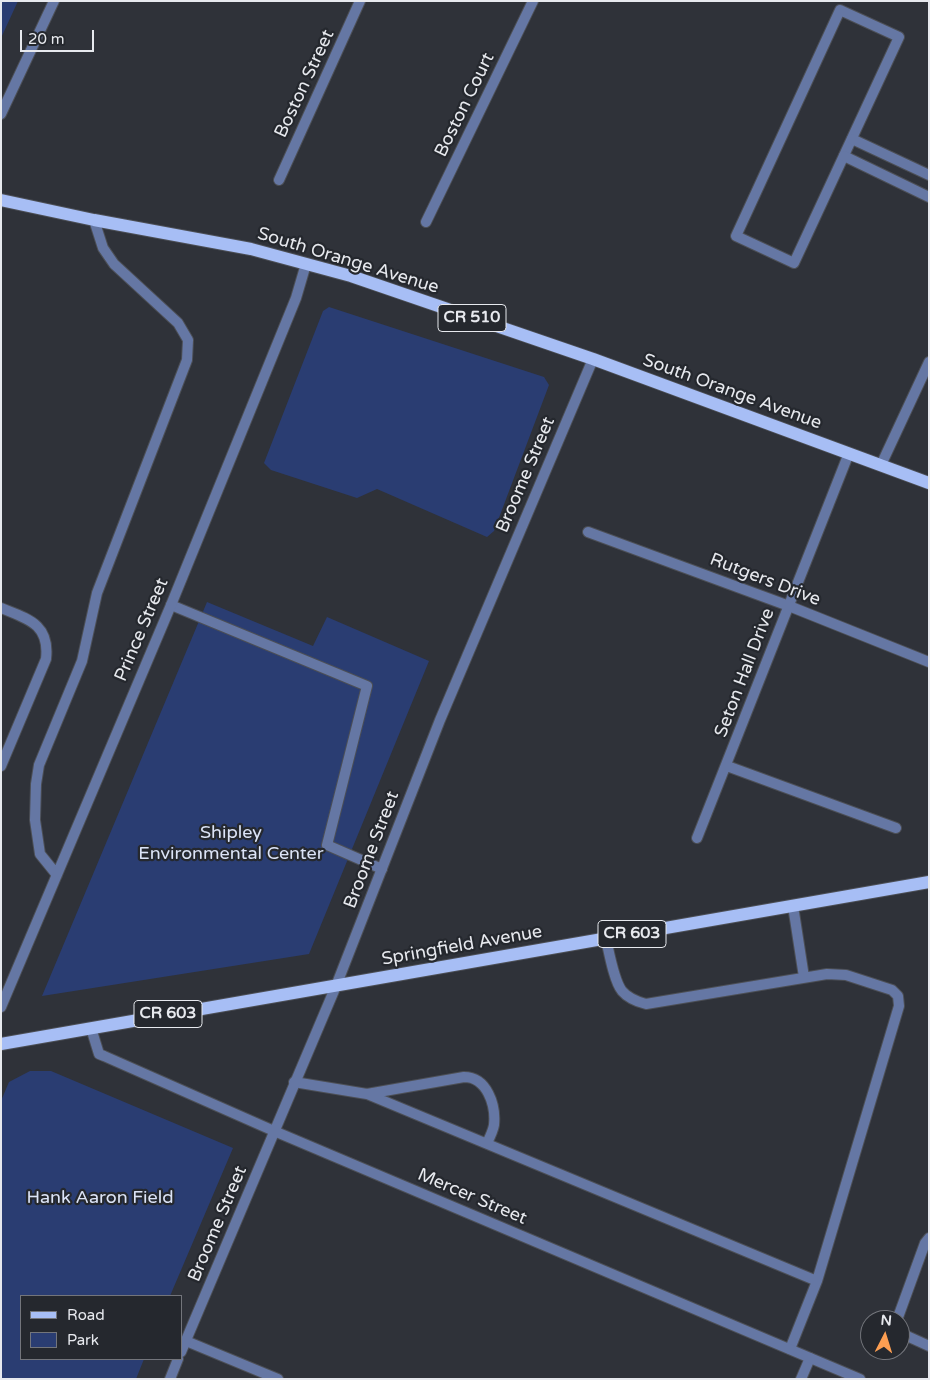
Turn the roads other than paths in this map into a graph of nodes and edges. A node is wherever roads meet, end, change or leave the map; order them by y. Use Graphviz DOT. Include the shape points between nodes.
graph roads {
  1 [pos="54,1"];
  2 [pos="360,1"];
  3 [pos="533,1"];
  4 [pos="1,114"];
  5 [pos="852,139"];
  6 [pos="844,156"];
  7 [pos="929,175"];
  8 [pos="279,180"];
  9 [pos="929,196"];
  10 [pos="1,200"];
  11 [pos="94,220"];
  12 [pos="426,222"];
  13 [pos="306,264"];
  14 [pos="593,359"];
  15 [pos="929,362"];
  16 [pos="848,453"];
  17 [pos="881,464"];
  18 [pos="929,482"];
  19 [pos="588,532"];
  20 [pos="171,605"];
  21 [pos="789,606"];
  22 [pos="1,608"];
  23 [pos="929,662"];
  24 [pos="1,766"];
  25 [pos="726,766"];
  26 [pos="896,828"];
  27 [pos="697,838"];
  28 [pos="382,870"];
  29 [pos="57,875"];
  30 [pos="929,882"];
  31 [pos="793,906"];
  32 [pos="606,939"];
  33 [pos="804,977"];
  34 [pos="336,986"];
  35 [pos="1,1007"];
  36 [pos="91,1028"];
  37 [pos="1,1044"];
  38 [pos="294,1082"];
  39 [pos="367,1094"];
  40 [pos="274,1132"];
  41 [pos="487,1143"];
  42 [pos="929,1238"];
  43 [pos="817,1281"];
  44 [pos="901,1310"];
  45 [pos="910,1337"];
  46 [pos="186,1341"];
  47 [pos="929,1346"];
  48 [pos="790,1349"];
  49 [pos="182,1350"];
  50 [pos="810,1358"];
  51 [pos="178,1360"];
  52 [pos="170,1379"];
  53 [pos="278,1379"];
  54 [pos="802,1379"];
  55 [pos="860,1379"];
  1 -- 4 [label="street"];
  2 -- 8 [label="street, Boston Street"];
  3 -- 12 [label="street, Boston Court"];
  5 -- 6 [label="street"];
  5 -- 6 [label="street" via="899,37 840,10 736,236 794,263"];
  5 -- 7 [label="street"];
  6 -- 9 [label="street"];
  10 -- 11 [label="main road, South Orange Avenue / CR 510"];
  11 -- 13 [label="main road, South Orange Avenue / CR 510" via="251,249"];
  11 -- 29 [label="street" via="103,248 114,264 178,322 188,340 187,360 97,593 82,661 39,765 35,820 40,854"];
  13 -- 14 [label="main road, South Orange Avenue / CR 510"];
  13 -- 20 [label="street, Prince Street" via="296,298"];
  14 -- 16 [label="main road, South Orange Avenue / CR 510"];
  14 -- 28 [label="street, Broome Street" via="440,720"];
  15 -- 17 [label="street"];
  16 -- 17 [label="main road, South Orange Avenue / CR 510"];
  16 -- 21 [label="street, Seton Hall Drive"];
  17 -- 18 [label="main road, South Orange Avenue / CR 510"];
  19 -- 21 [label="street, Rutgers Drive"];
  20 -- 28 [label="street" via="366,686 327,845"];
  20 -- 29 [label="street, Prince Street"];
  21 -- 23 [label="street, Rutgers Drive"];
  21 -- 25 [label="street, Seton Hall Drive"];
  22 -- 24 [label="street" via="38,626 44,634 47,651"];
  25 -- 26 [label="street, Seton Hall Drive"];
  25 -- 27 [label="street, Seton Hall Drive"];
  28 -- 34 [label="street, Broome Street"];
  29 -- 35 [label="street, Prince Street"];
  30 -- 31 [label="main road, Springfield Avenue / CR 603"];
  31 -- 32 [label="main road, Springfield Avenue / CR 603"];
  31 -- 33 [label="street"];
  32 -- 33 [label="street" via="622,991 637,1002 646,1004"];
  32 -- 34 [label="main road, Springfield Avenue / CR 603"];
  33 -- 43 [label="street" via="846,975 892,990 899,1003"];
  34 -- 36 [label="main road, Springfield Avenue / CR 603"];
  34 -- 38 [label="street, Broome Street"];
  36 -- 37 [label="main road, Springfield Avenue / CR 603"];
  36 -- 40 [label="street, Mercer Street" via="99,1054"];
  38 -- 39 [label="street"];
  38 -- 40 [label="street, Broome Street"];
  39 -- 41 [label="street"];
  39 -- 41 [label="street" via="464,1077 476,1079 488,1094 494,1120"];
  40 -- 46 [label="street, Broome Street"];
  40 -- 48 [label="street, Mercer Street"];
  41 -- 43 [label="street"];
  42 -- 44 [label="street" via="924,1243"];
  43 -- 48 [label="street"];
  45 -- 47 [label="street"];
  46 -- 49 [label="street, Broome Street"];
  46 -- 53 [label="street"];
  48 -- 50 [label="street, Mercer Street"];
  50 -- 54 [label="street"];
  50 -- 55 [label="street, Mercer Street"];
  51 -- 52 [label="street"];
}
